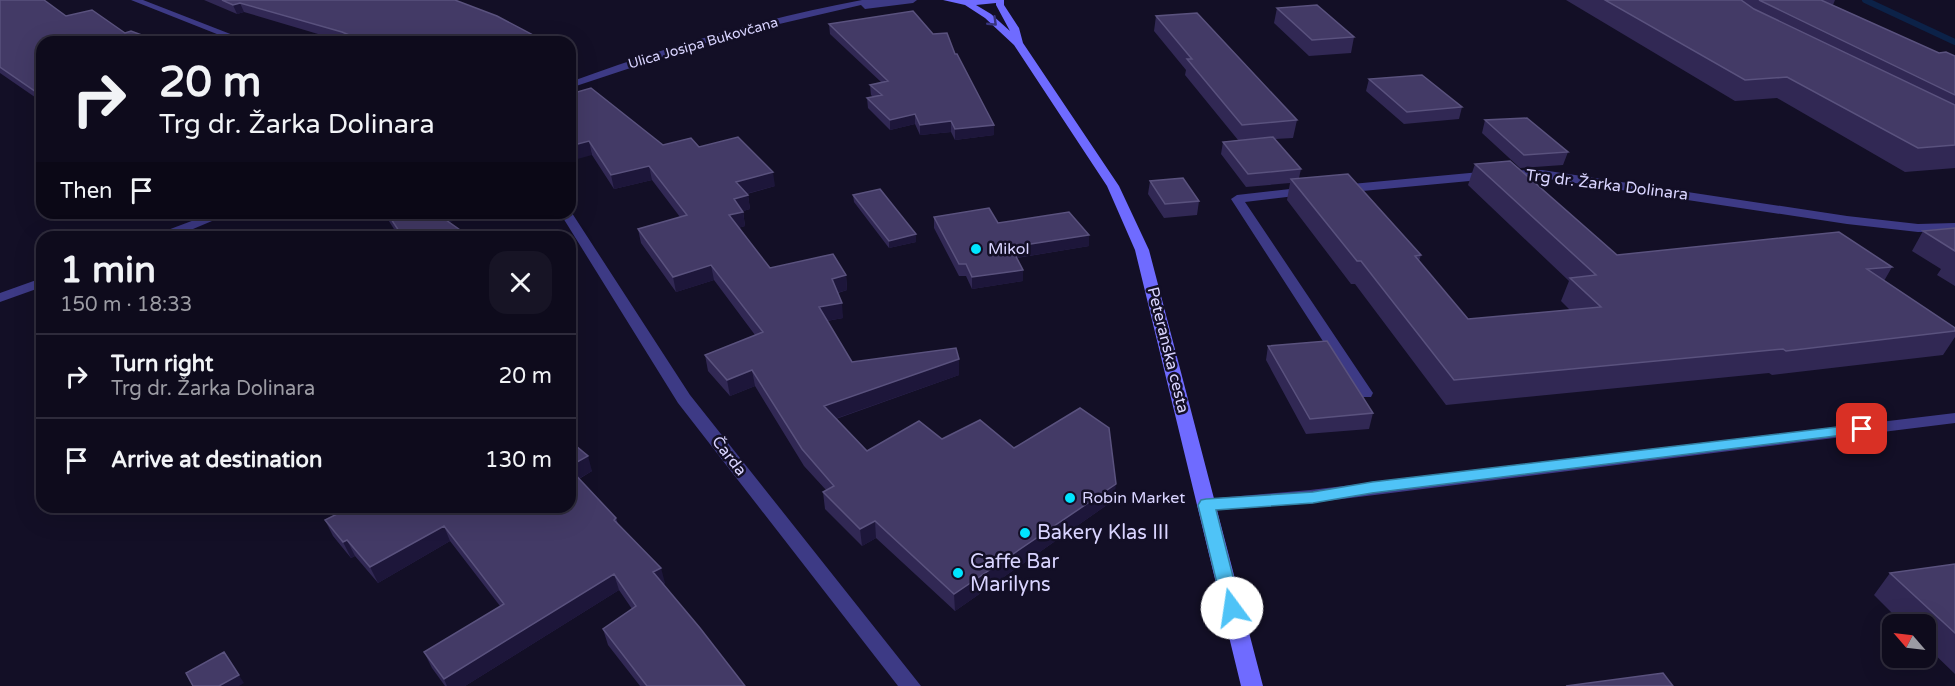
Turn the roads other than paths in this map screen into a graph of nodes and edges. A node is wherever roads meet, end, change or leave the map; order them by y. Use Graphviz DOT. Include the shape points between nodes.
graph roads {
  1 [pos="135,0"];
  2 [pos="876,0"];
  3 [pos="913,0"];
  4 [pos="947,0"];
  5 [pos="1000,0"];
  6 [pos="967,3"];
  7 [pos="838,8"];
  8 [pos="230,36"];
  9 [pos="1018,43"];
  10 [pos="576,83"];
  11 [pos="209,219"];
  12 [pos="570,219"];
  13 [pos="1955,227"];
  14 [pos="178,231"];
  15 [pos="36,284"];
  16 [pos="0,298"];
  17 [pos="1365,393"];
  18 [pos="1955,418"];
  19 [pos="1206,505"];
  20 [pos="910,686"];
  21 [pos="1251,686"];
  1 -- 8 [label="street"];
  2 -- 7 [label="street, Ulica Josipa Bukovčana"];
  3 -- 7 [label="street, Ulica Josipa Bukovčana"];
  4 -- 6 [label="main road"];
  5 -- 6 [label="main road"];
  5 -- 9 [label="main road, Peteranska cesta"];
  6 -- 9 [label="main road, Peteranska cesta, one-way"];
  7 -- 10 [label="street, Ulica Josipa Bukovčana" via="713,38"];
  9 -- 19 [label="main road, Peteranska cesta" via="1113,186 1142,250"];
  11 -- 14 [label="street"];
  12 -- 20 [label="street, Čarda" via="684,399"];
  13 -- 17 [label="street, Trg dr. Žarka Dolinara" via="1918,228 1847,220 1542,174 1491,175 1237,199"];
  15 -- 16 [label="street"];
  18 -- 19 [label="street" via="1313,498"];
  19 -- 21 [label="main road, Peteranska cesta"];
}
